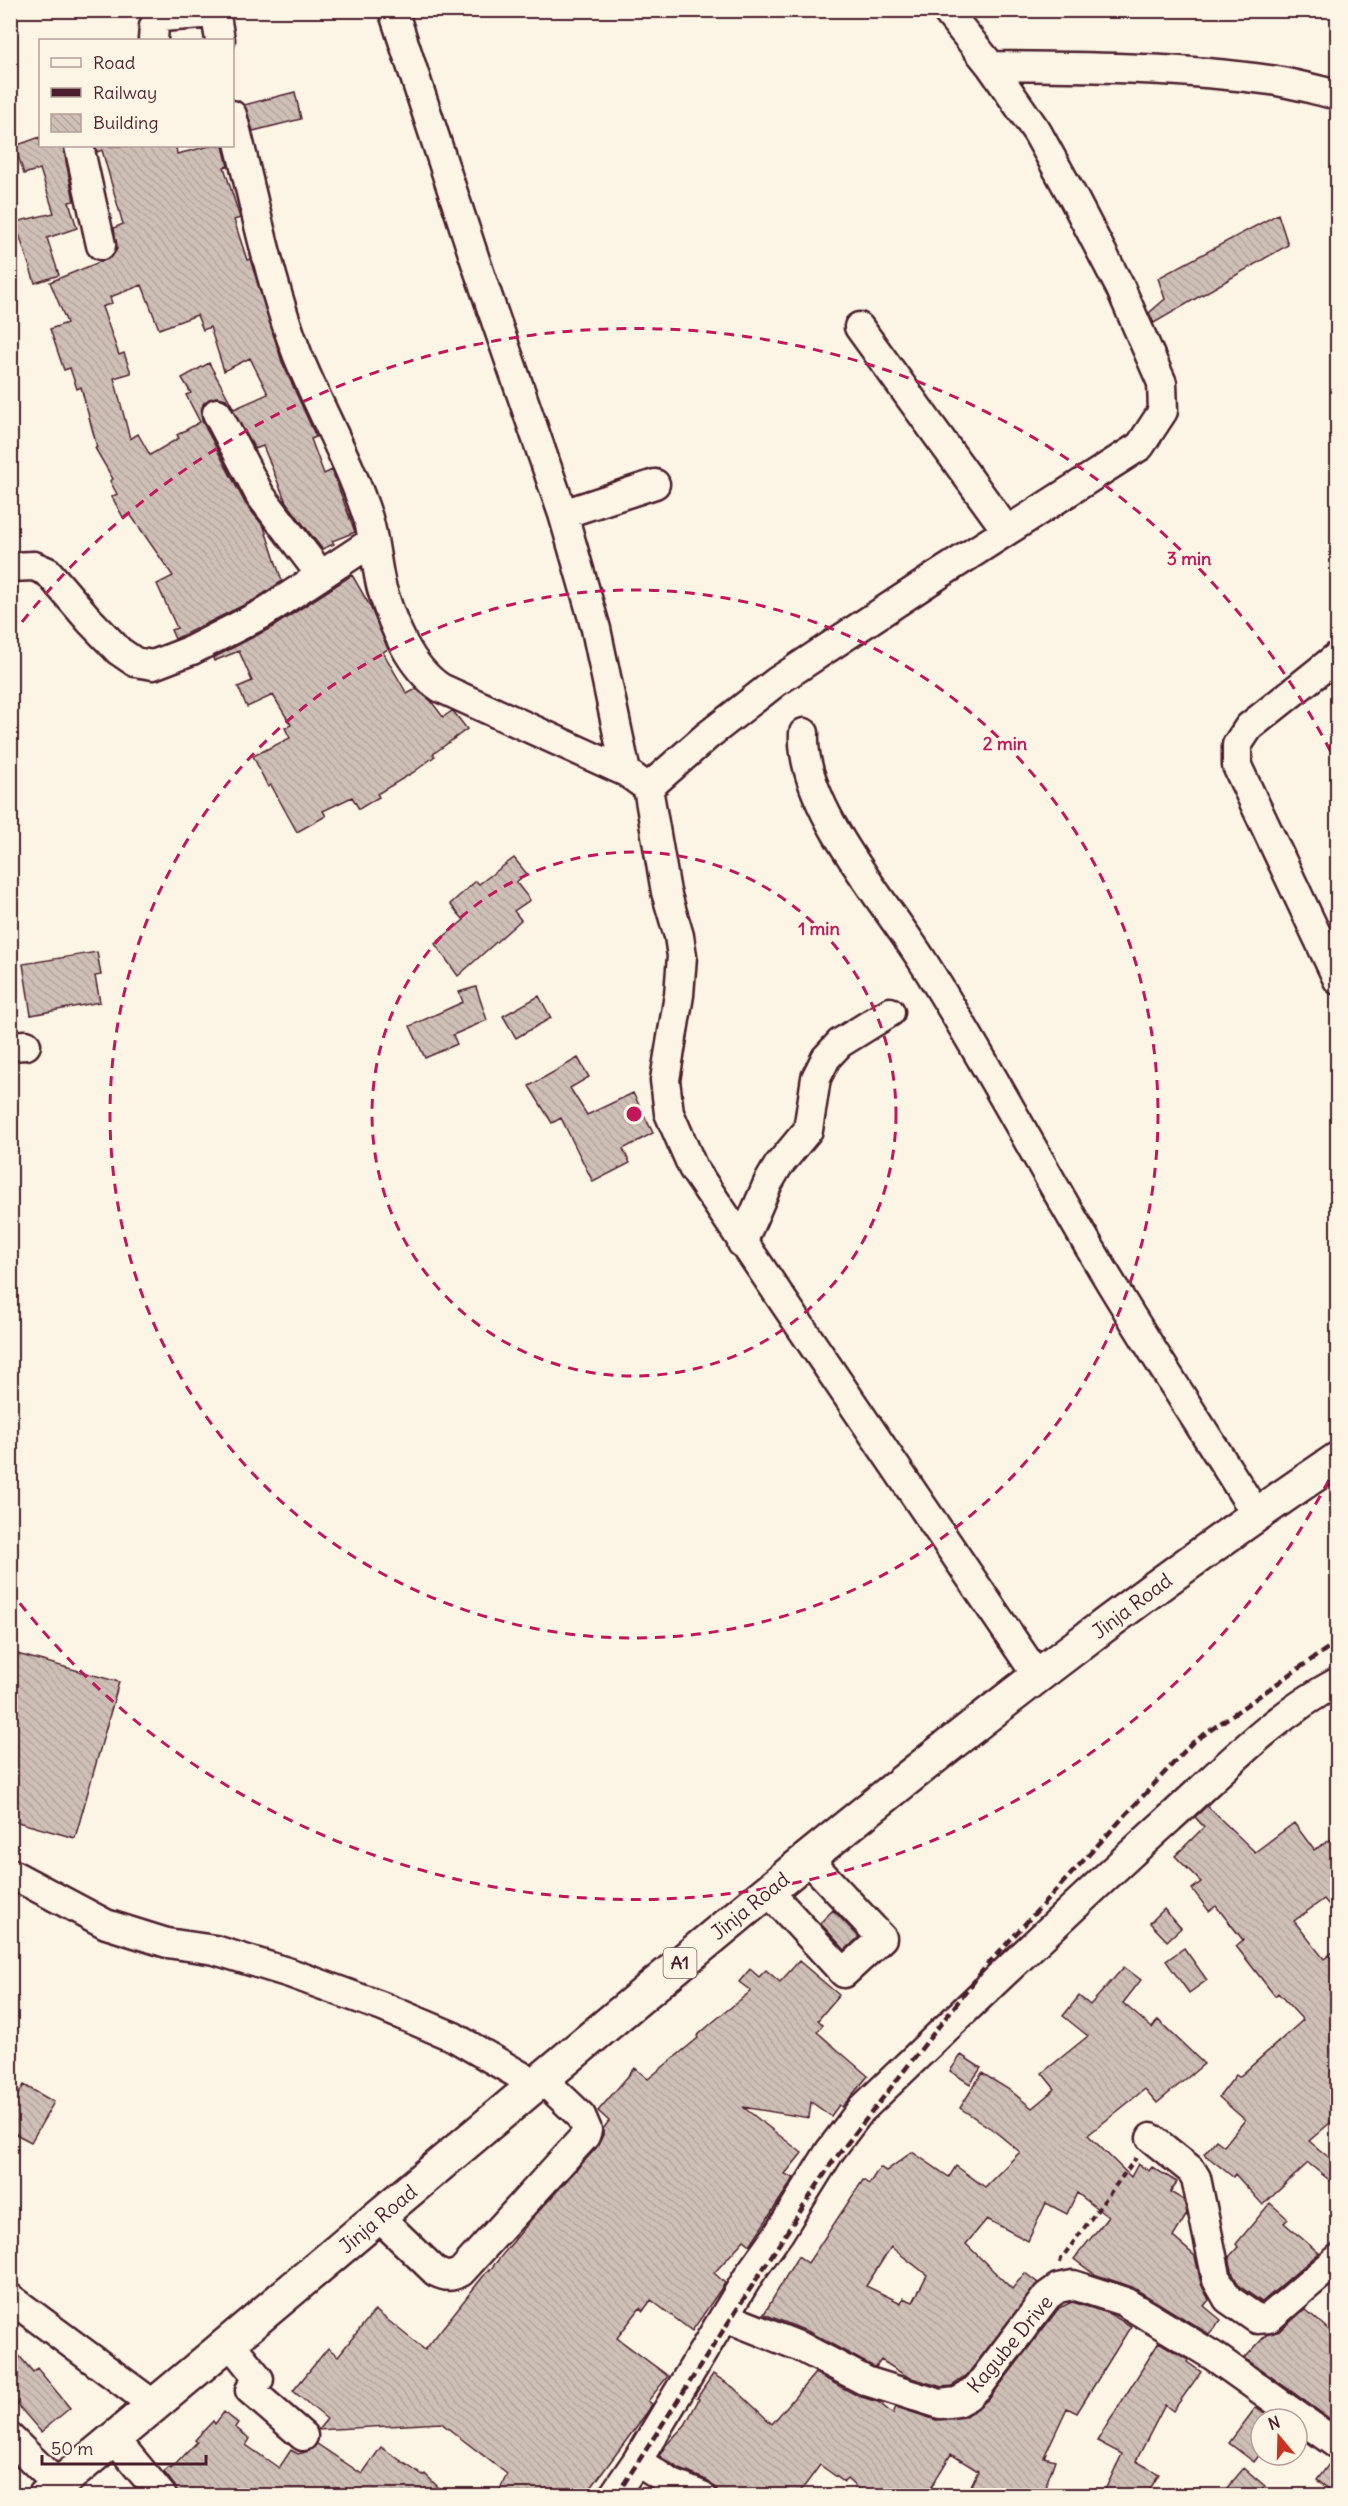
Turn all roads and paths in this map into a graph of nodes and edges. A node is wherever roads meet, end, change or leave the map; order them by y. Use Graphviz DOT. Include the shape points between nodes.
graph roads {
  1 [pos="393,10"];
  2 [pos="946,10"];
  3 [pos="217,21"];
  4 [pos="153,39"];
  5 [pos="991,66"];
  6 [pos="1338,95"];
  7 [pos="234,123"];
  8 [pos="79,147"];
  9 [pos="101,245"];
  10 [pos="859,327"];
  11 [pos="218,413"];
  12 [pos="655,484"];
  13 [pos="563,514"];
  14 [pos="1007,531"];
  15 [pos="373,541"];
  16 [pos="10,567"];
  17 [pos="321,575"];
  18 [pos="1338,656"];
  19 [pos="804,733"];
  20 [pos="637,780"];
  21 [pos="1338,980"];
  22 [pos="890,1012"];
  23 [pos="742,1243"];
  24 [pos="1338,1459"];
  25 [pos="1256,1514"];
  26 [pos="1038,1677"];
  27 [pos="1338,1682"];
  28 [pos="808,1858"];
  29 [pos="10,1873"];
  30 [pos="768,1891"];
  31 [pos="538,2081"];
  32 [pos="1151,2138"];
  33 [pos="380,2218"];
  34 [pos="1338,2259"];
  35 [pos="1058,2288"];
  36 [pos="10,2298"];
  37 [pos="725,2317"];
  38 [pos="230,2343"];
  39 [pos="154,2405"];
  40 [pos="303,2436"];
  41 [pos="10,2438"];
  42 [pos="114,2438"];
  43 [pos="1338,2445"];
  44 [pos="637,2461"];
  45 [pos="59,2488"];
  46 [pos="162,2496"];
  47 [pos="613,2496"];
  48 [pos="702,2496"];
  1 -- 13 [label="street"];
  2 -- 5 [label="street"];
  3 -- 4 [label="street" via="161,17 154,26"];
  5 -- 6 [label="street" via="1125,68 1204,74 1272,80"];
  5 -- 14 [label="street" via="1036,132 1074,199 1119,287 1162,383 1164,396 1163,411 1140,446"];
  7 -- 15 [label="street" via="282,308 298,356 347,463"];
  8 -- 9 [label="street"];
  10 -- 14 [label="street"];
  11 -- 17 [label="street" via="260,495"];
  12 -- 13 [label="street"];
  13 -- 20 [label="street"];
  14 -- 20 [label="street" via="776,682 707,736"];
  15 -- 17 [label="street"];
  15 -- 20 [label="street" via="382,590 412,661 429,680"];
  16 -- 17 [label="street" via="34,566 48,572 119,651 145,666 164,663 262,614"];
  18 -- 21 [label="street" via="1249,728 1237,745 1237,766"];
  19 -- 25 [label="street" via="803,751 809,775 844,846 922,959 1106,1275"];
  20 -- 23 [label="street" via="682,956 665,1080 669,1113 693,1168"];
  22 -- 23 [label="street" via="840,1043 826,1058 816,1078 808,1130 778,1166"];
  23 -- 26 [label="street"];
  24 -- 25 [label="highway, Jinja Road / A1"];
  25 -- 26 [label="highway, Jinja Road / A1"];
  26 -- 28 [label="highway, Jinja Road / A1"];
  27 -- 37 [label="street" via="1255,1739 861,2110 830,2151"];
  28 -- 30 [label="highway, Jinja Road / A1"];
  28 -- 30 [label="street" via="882,1938 844,1973"];
  29 -- 31 [label="street" via="106,1924 290,1973 454,2037"];
  30 -- 31 [label="highway, Jinja Road / A1"];
  31 -- 33 [label="highway, Jinja Road / A1"];
  31 -- 33 [label="street" via="581,2116 587,2130 585,2136 461,2272 444,2277 436,2272"];
  32 -- 34 [label="street" via="1196,2178 1217,2280 1228,2299 1257,2319 1269,2319"];
  32 -- 35 [label="path" via="1061,2259"];
  33 -- 38 [label="highway, Jinja Road / A1"];
  35 -- 37 [label="street, Kagube Drive" via="1047,2296 968,2397 940,2404 866,2380 801,2347"];
  35 -- 43 [label="street, Kagube Drive" via="1074,2285 1123,2301 1215,2357"];
  36 -- 39 [label="street"];
  37 -- 44 [label="street"];
  38 -- 39 [label="highway, Jinja Road / A1"];
  38 -- 40 [label="street" via="260,2379 250,2390"];
  39 -- 42 [label="highway, Jinja Road / A1"];
  41 -- 45 [label="street"];
  42 -- 45 [label="highway, Jinja Road / A1"];
  42 -- 46 [label="street"];
  44 -- 47 [label="street"];
  44 -- 48 [label="street" via="670,2483"];
}
